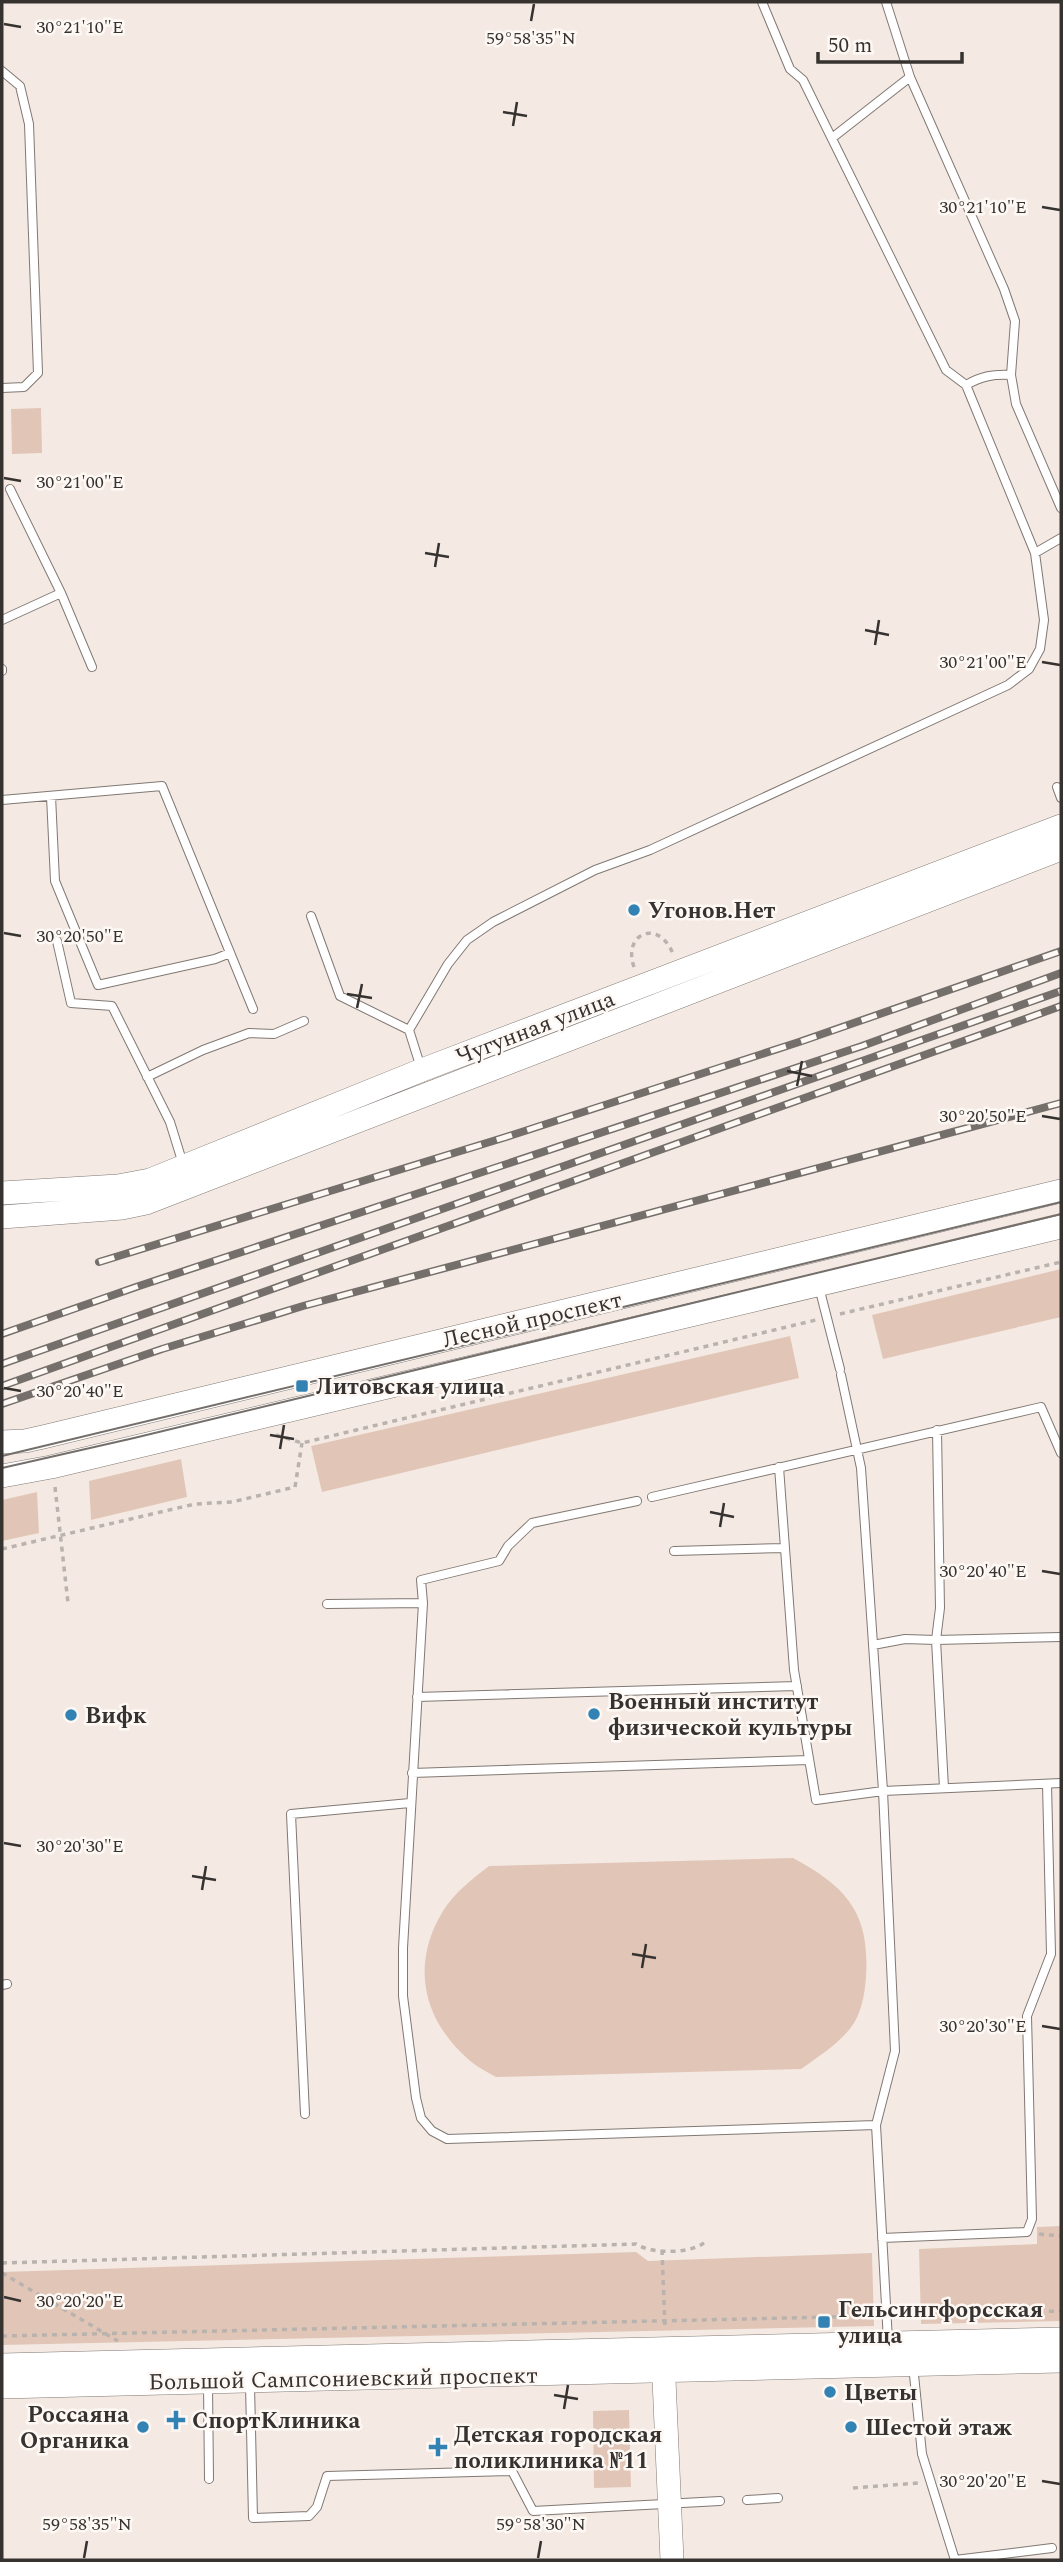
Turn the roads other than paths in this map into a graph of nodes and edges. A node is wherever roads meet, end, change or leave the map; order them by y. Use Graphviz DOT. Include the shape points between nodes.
graph roads {
  1 [pos="762,2"];
  2 [pos="886,2"];
  3 [pos="2,71"];
  4 [pos="910,77"];
  5 [pos="832,138"];
  6 [pos="1011,375"];
  7 [pos="966,385"];
  8 [pos="2,388"];
  9 [pos="9,489"];
  10 [pos="1061,508"];
  11 [pos="1061,538"];
  12 [pos="1035,552"];
  13 [pos="61,593"];
  14 [pos="2,620"];
  15 [pos="92,667"];
  16 [pos="1057,787"];
  17 [pos="51,796"];
  18 [pos="1061,799"];
  19 [pos="2,800"];
  20 [pos="1061,826"];
  21 [pos="1061,849"];
  22 [pos="311,916"];
  23 [pos="57,941"];
  24 [pos="230,953"];
  25 [pos="253,1009"];
  26 [pos="304,1021"];
  27 [pos="409,1030"];
  28 [pos="422,1070"];
  29 [pos="146,1077"];
  30 [pos="431,1093"];
  31 [pos="188,1176"];
  32 [pos="1061,1191"];
  33 [pos="2,1192"];
  34 [pos="2,1217"];
  35 [pos="1061,1227"];
  36 [pos="819,1284"];
  37 [pos="536,1318"];
  38 [pos="543,1349"];
  39 [pos="937,1430"];
  40 [pos="2,1442"];
  41 [pos="858,1448"];
  42 [pos="1061,1454"];
  43 [pos="779,1467"];
  44 [pos="2,1476"];
  45 [pos="652,1497"];
  46 [pos="637,1501"];
  47 [pos="785,1548"];
  48 [pos="674,1551"];
  49 [pos="423,1603"];
  50 [pos="327,1604"];
  51 [pos="1061,1637"];
  52 [pos="936,1640"];
  53 [pos="873,1644"];
  54 [pos="797,1686"];
  55 [pos="417,1697"];
  56 [pos="809,1760"];
  57 [pos="412,1773"];
  58 [pos="1061,1783"];
  59 [pos="1047,1784"];
  60 [pos="944,1788"];
  61 [pos="883,1791"];
  62 [pos="410,1802"];
  63 [pos="305,2114"];
  64 [pos="876,2125"];
  65 [pos="882,2238"];
  66 [pos="1061,2339"];
  67 [pos="664,2341"];
  68 [pos="912,2353"];
  69 [pos="888,2354"];
  70 [pos="1061,2361"];
  71 [pos="2,2365"];
  72 [pos="664,2371"];
  73 [pos="208,2381"];
  74 [pos="250,2381"];
  75 [pos="2,2387"];
  76 [pos="209,2479"];
  77 [pos="778,2498"];
  78 [pos="747,2500"];
  79 [pos="720,2501"];
  80 [pos="669,2504"];
  81 [pos="1052,2548"];
  82 [pos="672,2560"];
  1 -- 5 [label="lane" via="790,69 803,80"];
  2 -- 4 [label="lane"];
  3 -- 8 [label="lane" via="20,86 29,124 38,373 24,387"];
  4 -- 5 [label="lane"];
  4 -- 6 [label="lane" via="1015,321"];
  5 -- 7 [label="lane" via="946,370"];
  6 -- 7 [label="lane" via="980,377"];
  6 -- 10 [label="lane" via="1016,404"];
  7 -- 12 [label="lane"];
  9 -- 13 [label="lane"];
  11 -- 12 [label="lane"];
  12 -- 27 [label="lane" via="1044,621 1040,649 1029,669 1008,685 650,850 595,870 493,922 467,940 448,964"];
  13 -- 14 [label="lane"];
  13 -- 15 [label="lane"];
  16 -- 18 [label="lane"];
  17 -- 19 [label="lane"];
  17 -- 24 [label="lane" via="162,786"];
  17 -- 24 [label="lane" via="55,881 97,985"];
  20 -- 28 [label="main road, Чугунная улица"];
  21 -- 30 [label="main road, Чугунная улица"];
  22 -- 27 [label="lane" via="340,996"];
  23 -- 29 [label="lane" via="71,1003 112,1006"];
  24 -- 25 [label="lane"];
  26 -- 29 [label="lane" via="274,1034 249,1034 203,1050"];
  27 -- 28 [label="lane"];
  28 -- 30 [label="lane"];
  28 -- 31 [label="main road, Чугунная улица"];
  29 -- 31 [label="lane" via="170,1122"];
  30 -- 31 [label="main road, Чугунная улица"];
  31 -- 33 [label="main road, Чугунная улица"];
  31 -- 34 [label="main road, Чугунная улица" via="146,1202 122,1208"];
  32 -- 37 [label="main road, Лесной проспект"];
  35 -- 36 [label="main road, Лесной проспект"];
  36 -- 38 [label="main road, Лесной проспект"];
  36 -- 41 [label="lane"];
  37 -- 38 [label="main road"];
  37 -- 40 [label="main road, Лесной проспект" via="43,1437"];
  38 -- 44 [label="main road, Лесной проспект"];
  39 -- 41 [label="lane"];
  39 -- 42 [label="lane" via="1041,1407"];
  39 -- 52 [label="lane" via="940,1608"];
  41 -- 43 [label="lane"];
  41 -- 53 [label="lane"];
  43 -- 45 [label="lane"];
  43 -- 47 [label="lane"];
  46 -- 49 [label="lane" via="532,1523 499,1561 421,1580"];
  47 -- 48 [label="lane"];
  47 -- 54 [label="lane"];
  49 -- 50 [label="lane"];
  49 -- 55 [label="lane"];
  51 -- 52 [label="lane"];
  52 -- 53 [label="lane"];
  52 -- 60 [label="lane"];
  53 -- 61 [label="lane"];
  54 -- 55 [label="lane"];
  54 -- 56 [label="lane"];
  55 -- 57 [label="lane"];
  56 -- 57 [label="lane"];
  56 -- 61 [label="lane" via="816,1800"];
  57 -- 62 [label="lane"];
  58 -- 59 [label="lane"];
  59 -- 60 [label="lane"];
  59 -- 65 [label="lane" via="1051,1954 1027,2016 1032,2219 1027,2232"];
  60 -- 61 [label="lane"];
  61 -- 64 [label="lane" via="895,2051"];
  62 -- 63 [label="lane" via="291,1814"];
  62 -- 64 [label="lane" via="402,1996 416,2098 421,2118 432,2131 447,2139"];
  64 -- 65 [label="lane"];
  65 -- 69 [label="lane"];
  66 -- 68 [label="main road, Большой Сампсониевский проспект"];
  67 -- 69 [label="main road, Большой Сампсониевский проспект"];
  67 -- 71 [label="main road, Большой Сампсониевский проспект"];
  67 -- 72 [label="main road"];
  68 -- 69 [label="main road, Большой Сампсониевский проспект"];
  68 -- 70 [label="main road, Большой Сампсониевский проспект"];
  68 -- 81 [label="lane" via="922,2454 955,2560"];
  69 -- 72 [label="main road, Большой Сампсониевский проспект"];
  72 -- 74 [label="main road, Большой Сампсониевский проспект"];
  72 -- 80 [label="main road"];
  73 -- 74 [label="main road, Большой Сампсониевский проспект"];
  73 -- 75 [label="main road, Большой Сампсониевский проспект"];
  73 -- 76 [label="lane"];
  74 -- 80 [label="lane" via="253,2518 309,2516 317,2507 327,2476 512,2470 533,2511"];
  77 -- 78 [label="lane"];
  79 -- 80 [label="lane"];
  80 -- 82 [label="main road"];
}
